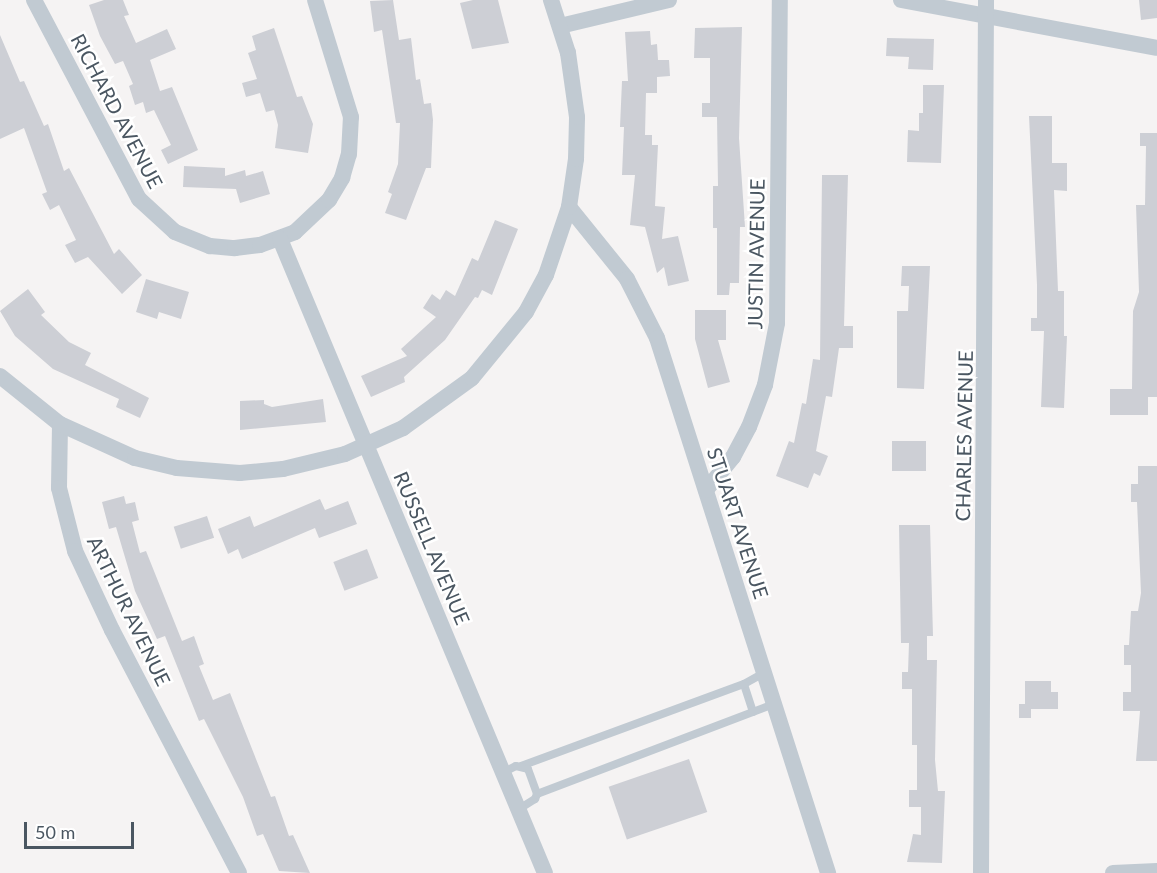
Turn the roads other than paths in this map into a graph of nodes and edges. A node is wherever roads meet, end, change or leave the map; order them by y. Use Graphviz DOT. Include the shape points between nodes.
graph roads {
  1 [pos="34,0"];
  2 [pos="315,0"];
  3 [pos="551,0"];
  4 [pos="669,0"];
  5 [pos="780,0"];
  6 [pos="901,0"];
  7 [pos="988,8"];
  8 [pos="560,26"];
  9 [pos="1157,48"];
  10 [pos="569,207"];
  11 [pos="280,239"];
  12 [pos="0,376"];
  13 [pos="60,424"];
  14 [pos="367,446"];
  15 [pos="706,490"];
  16 [pos="764,673"];
  17 [pos="744,684"];
  18 [pos="774,704"];
  19 [pos="753,712"];
  20 [pos="521,766"];
  21 [pos="504,772"];
  22 [pos="537,794"];
  23 [pos="519,809"];
  24 [pos="1157,871"];
  25 [pos="239,873"];
  26 [pos="545,873"];
  27 [pos="828,873"];
  28 [pos="981,873"];
  29 [pos="1113,873"];
  1 -- 11 [label="street, RICHARD AVENUE" via="130,184 147,208 175,232 210,246 235,248"];
  2 -- 11 [label="street, RICHARD AVENUE" via="346,96 352,130 349,154 329,200 305,225"];
  3 -- 8 [label="street"];
  4 -- 8 [label="street"];
  5 -- 15 [label="street, JUSTIN AVENUE" via="777,323 758,405 733,457"];
  6 -- 7 [label="street"];
  7 -- 9 [label="street"];
  7 -- 28 [label="street, CHARLES AVENUE"];
  8 -- 10 [label="street" via="573,74 577,117"];
  10 -- 14 [label="street" via="546,275 501,347 439,405"];
  10 -- 15 [label="street, STUART AVENUE" via="611,255 638,298 664,359"];
  11 -- 14 [label="street, RUSSELL AVENUE"];
  12 -- 13 [label="street"];
  13 -- 14 [label="street" via="135,458 198,471 283,469"];
  13 -- 25 [label="street, ARTHUR AVENUE" via="59,488 75,551"];
  14 -- 21 [label="street, RUSSELL AVENUE"];
  15 -- 16 [label="street, STUART AVENUE"];
  16 -- 17 [label="lane"];
  16 -- 18 [label="street, STUART AVENUE"];
  17 -- 19 [label="lane"];
  17 -- 20 [label="lane"];
  18 -- 19 [label="lane"];
  18 -- 27 [label="street, STUART AVENUE"];
  19 -- 22 [label="lane"];
  20 -- 21 [label="lane"];
  20 -- 22 [label="lane" via="529,771"];
  21 -- 23 [label="street, RUSSELL AVENUE"];
  22 -- 23 [label="lane"];
  23 -- 26 [label="street, RUSSELL AVENUE"];
  24 -- 29 [label="street"];
}
